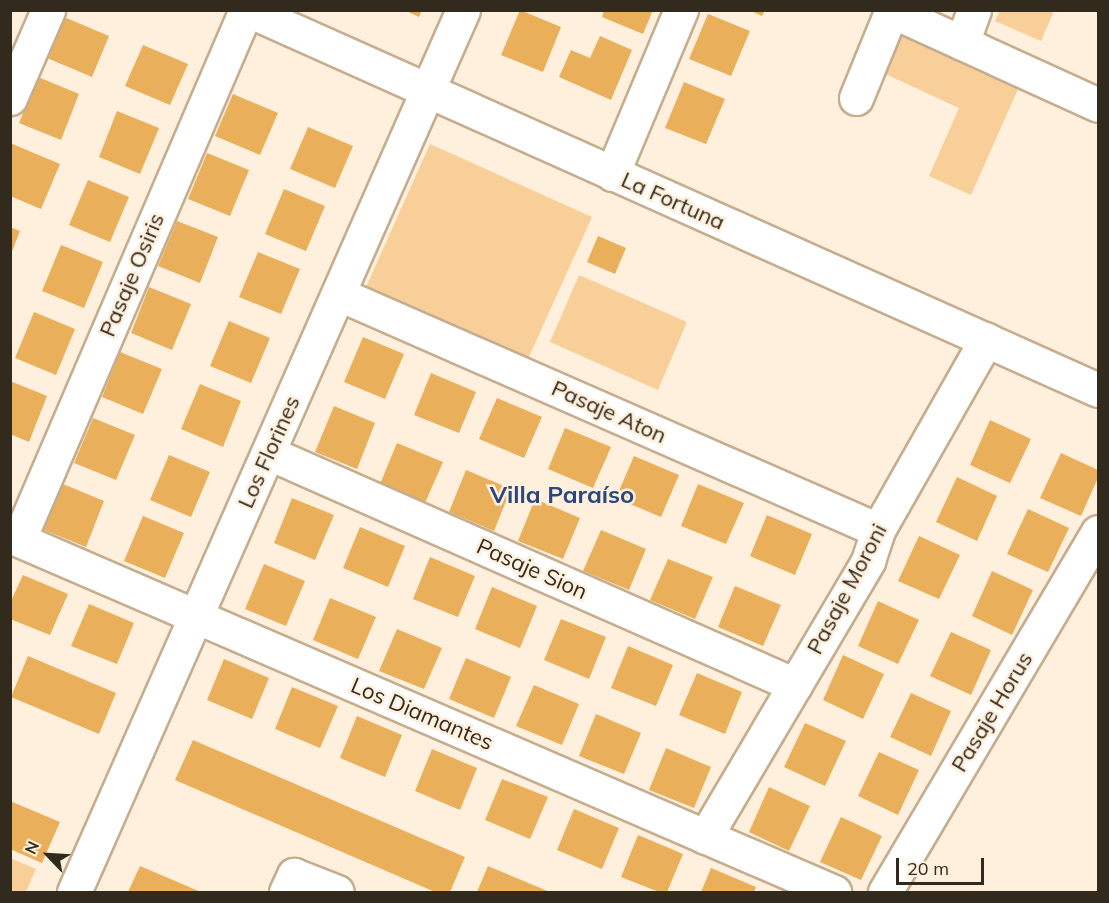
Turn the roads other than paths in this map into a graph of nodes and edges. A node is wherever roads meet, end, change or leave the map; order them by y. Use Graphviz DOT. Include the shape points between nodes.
graph roads {
  1 [pos="48,10"];
  2 [pos="247,10"];
  3 [pos="464,10"];
  4 [pos="681,10"];
  5 [pos="974,10"];
  6 [pos="892,11"];
  7 [pos="962,43"];
  8 [pos="428,92"];
  9 [pos="10,98"];
  10 [pos="856,98"];
  11 [pos="1098,105"];
  12 [pos="612,174"];
  13 [pos="339,294"];
  14 [pos="986,340"];
  15 [pos="1098,390"];
  16 [pos="269,453"];
  17 [pos="878,530"];
  18 [pos="1098,532"];
  19 [pos="14,538"];
  20 [pos="196,616"];
  21 [pos="795,685"];
  22 [pos="705,837"];
  23 [pos="74,892"];
  24 [pos="286,892"];
  25 [pos="337,892"];
  26 [pos="834,892"];
  27 [pos="885,892"];
  1 -- 9 [label="street"];
  2 -- 8 [label="street, La Fortuna"];
  2 -- 19 [label="street, Pasaje Osiris"];
  3 -- 8 [label="street, Los Florines"];
  4 -- 12 [label="street"];
  5 -- 7 [label="street"];
  6 -- 7 [label="street"];
  6 -- 10 [label="street"];
  7 -- 11 [label="street"];
  8 -- 12 [label="street, La Fortuna"];
  8 -- 13 [label="street, Los Florines"];
  12 -- 14 [label="street, La Fortuna"];
  13 -- 16 [label="street, Los Florines"];
  13 -- 17 [label="street, Pasaje Aton"];
  14 -- 15 [label="street, La Fortuna"];
  14 -- 17 [label="street, Pasaje Moroni"];
  16 -- 20 [label="street, Los Florines"];
  16 -- 21 [label="street, Pasaje Sion"];
  17 -- 21 [label="street, Pasaje Moroni" via="868,561"];
  18 -- 27 [label="street, Pasaje Horus"];
  19 -- 20 [label="street, Los Diamantes"];
  20 -- 22 [label="street, Los Diamantes"];
  20 -- 23 [label="street, Los Florines"];
  21 -- 22 [label="street, Pasaje Moroni"];
  22 -- 26 [label="street, Los Diamantes"];
  24 -- 25 [label="street" via="294,875"];
}
